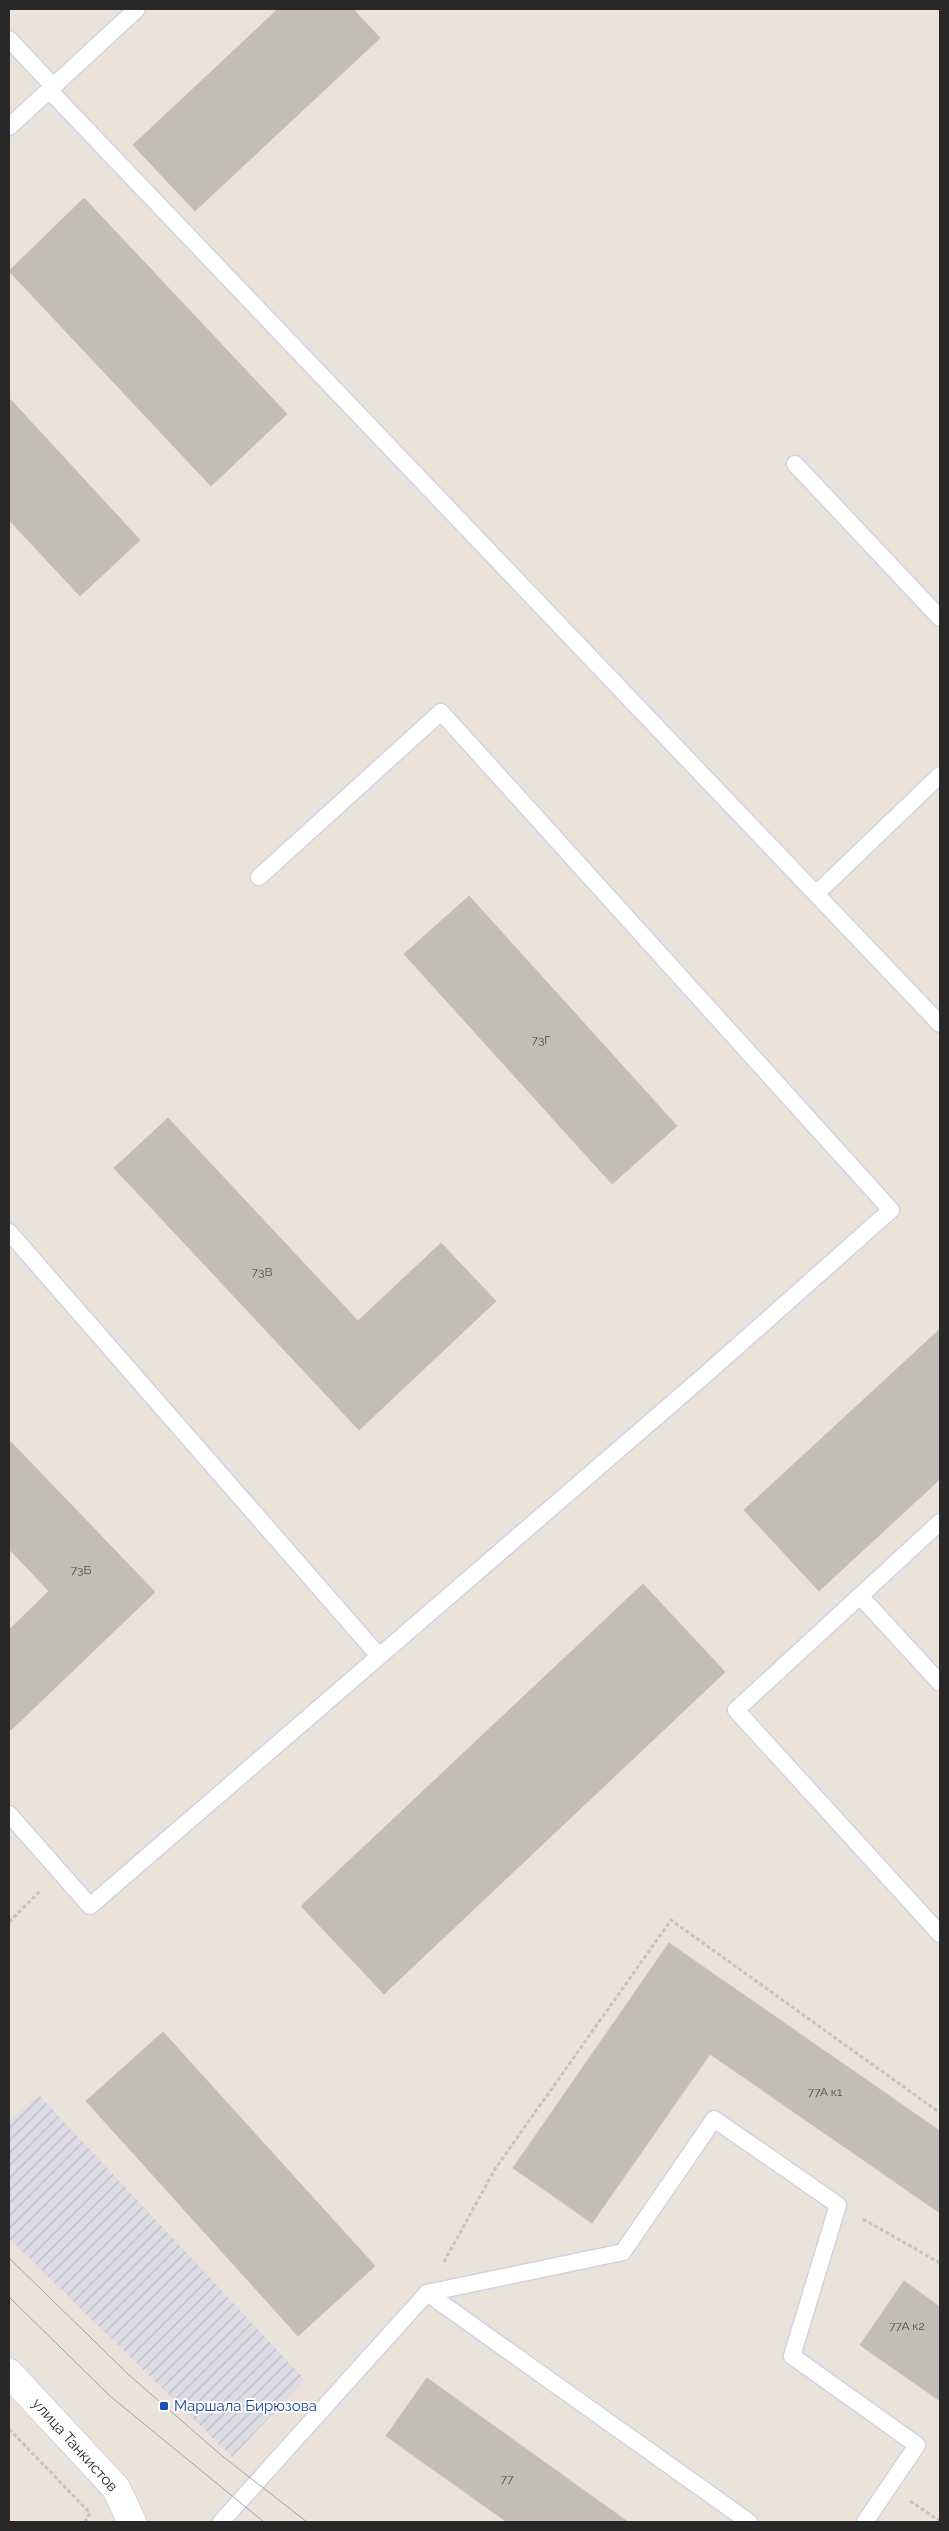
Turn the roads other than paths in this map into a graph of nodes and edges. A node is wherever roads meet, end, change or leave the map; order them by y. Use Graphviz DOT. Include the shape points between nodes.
graph roads {
  1 [pos="137,9"];
  2 [pos="9,39"];
  3 [pos="51,88"];
  4 [pos="9,127"];
  5 [pos="795,464"];
  6 [pos="940,618"];
  7 [pos="940,775"];
  8 [pos="259,877"];
  9 [pos="816,894"];
  10 [pos="940,1024"];
  11 [pos="9,1232"];
  12 [pos="940,1522"];
  13 [pos="861,1597"];
  14 [pos="378,1656"];
  15 [pos="940,1683"];
  16 [pos="9,1814"];
  17 [pos="940,1934"];
  18 [pos="427,2293"];
  19 [pos="9,2373"];
  20 [pos="132,2522"];
  21 [pos="222,2522"];
  22 [pos="749,2522"];
  23 [pos="865,2522"];
  1 -- 3 [label="lane"];
  2 -- 3 [label="lane"];
  3 -- 4 [label="lane"];
  3 -- 9 [label="lane"];
  5 -- 6 [label="lane"];
  7 -- 9 [label="lane"];
  8 -- 14 [label="lane" via="440,712 892,1210"];
  9 -- 10 [label="lane"];
  11 -- 14 [label="lane"];
  12 -- 13 [label="lane"];
  13 -- 15 [label="lane"];
  13 -- 17 [label="lane" via="736,1710"];
  14 -- 16 [label="lane" via="90,1906"];
  18 -- 21 [label="lane"];
  18 -- 22 [label="lane"];
  18 -- 23 [label="lane" via="623,2252 714,2119 838,2205 792,2356 917,2445"];
  19 -- 20 [label="main road, улица Танкистов" via="116,2488"];
}
